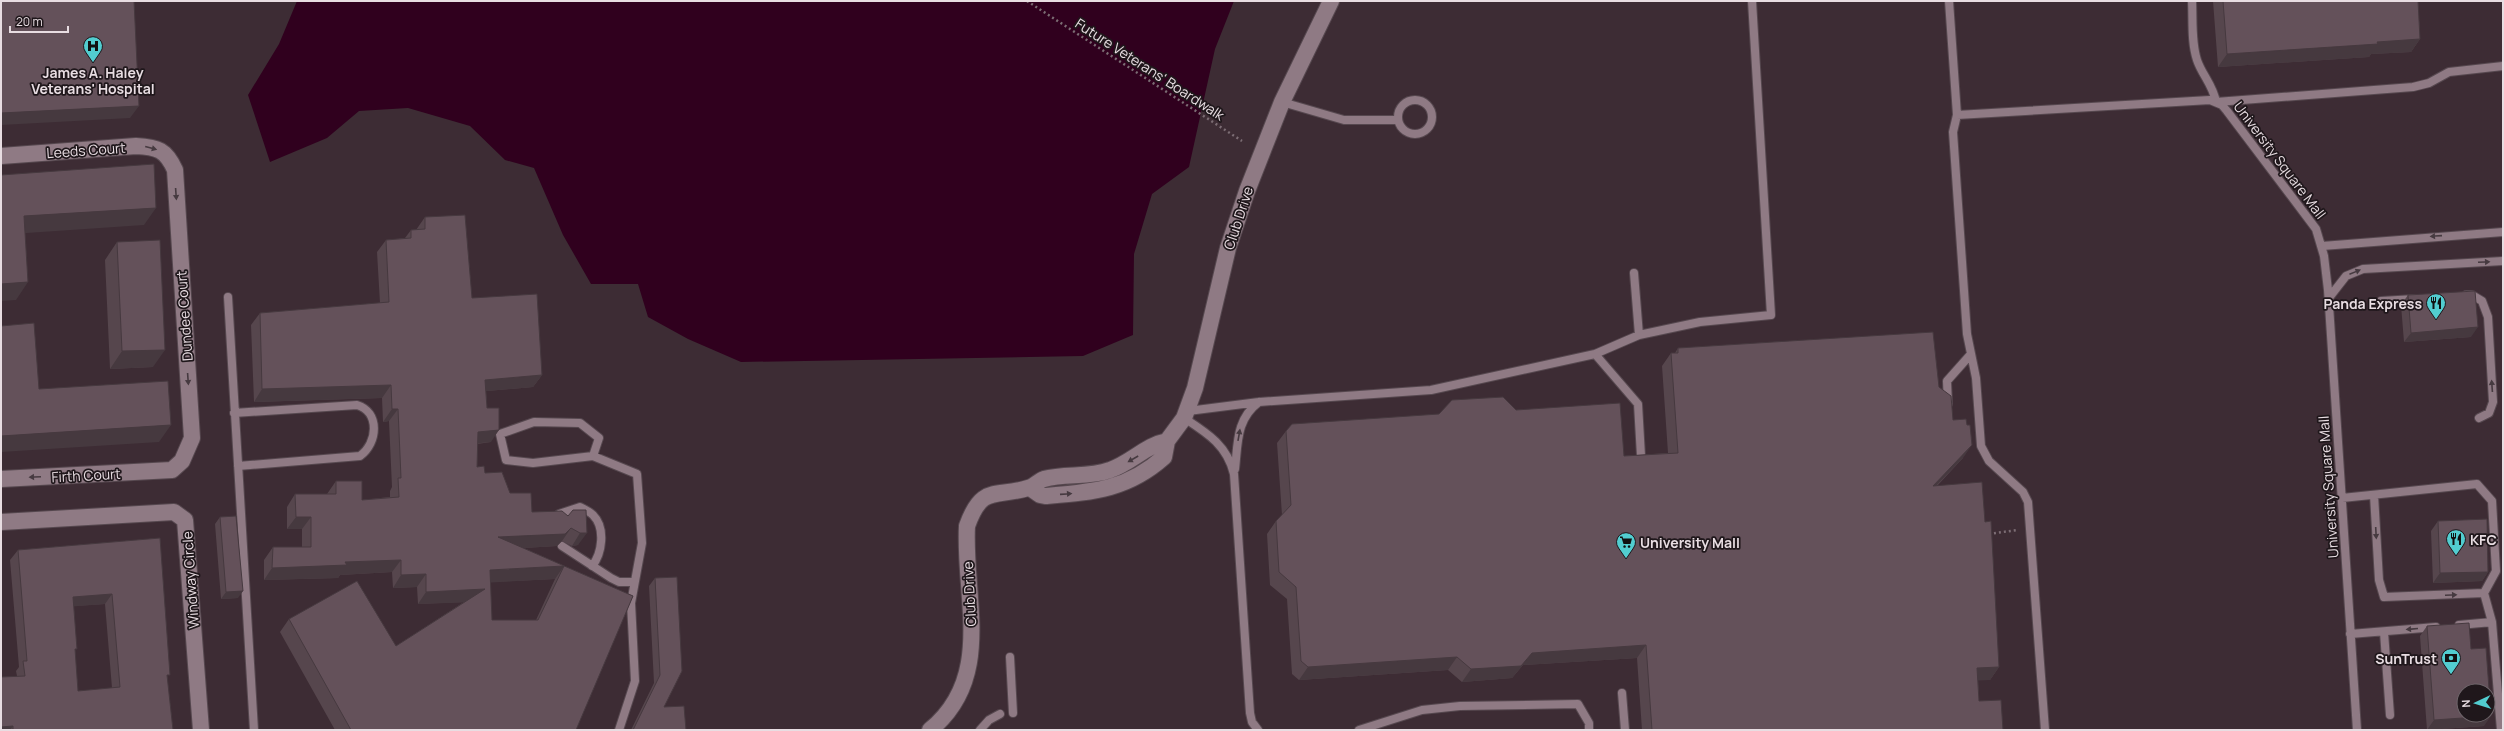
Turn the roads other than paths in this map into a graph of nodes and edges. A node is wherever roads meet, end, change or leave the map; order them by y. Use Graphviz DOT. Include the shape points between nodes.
graph roads {
  1 [pos="1331,1"];
  2 [pos="1752,1"];
  3 [pos="1949,1"];
  4 [pos="2192,1"];
  5 [pos="2503,66"];
  6 [pos="1282,102"];
  7 [pos="2216,102"];
  8 [pos="1957,115"];
  9 [pos="1398,120"];
  10 [pos="1,156"];
  11 [pos="168,156"];
  12 [pos="2503,232"];
  13 [pos="2322,246"];
  14 [pos="2503,261"];
  15 [pos="1634,273"];
  16 [pos="2459,296"];
  17 [pos="228,297"];
  18 [pos="2428,298"];
  19 [pos="2328,299"];
  20 [pos="2381,301"];
  21 [pos="1639,336"];
  22 [pos="1595,354"];
  23 [pos="1970,354"];
  24 [pos="1259,402"];
  25 [pos="234,413"];
  26 [pos="1186,414"];
  27 [pos="1948,414"];
  28 [pos="2479,418"];
  29 [pos="593,456"];
  30 [pos="1641,456"];
  31 [pos="238,466"];
  32 [pos="172,470"];
  33 [pos="1234,474"];
  34 [pos="1,479"];
  35 [pos="2374,494"];
  36 [pos="2342,498"];
  37 [pos="1,522"];
  38 [pos="559,523"];
  39 [pos="562,546"];
  40 [pos="592,566"];
  41 [pos="634,582"];
  42 [pos="2484,593"];
  43 [pos="2492,622"];
  44 [pos="2384,632"];
  45 [pos="2350,634"];
  46 [pos="1010,658"];
  47 [pos="1622,693"];
  48 [pos="1013,713"];
  49 [pos="1000,714"];
  50 [pos="2390,715"];
  51 [pos="201,730"];
  52 [pos="254,730"];
  53 [pos="619,730"];
  54 [pos="930,730"];
  55 [pos="980,730"];
  56 [pos="1258,730"];
  57 [pos="1359,730"];
  58 [pos="1589,730"];
  59 [pos="1625,730"];
  60 [pos="2045,730"];
  61 [pos="2357,730"];
  62 [pos="2502,730"];
  1 -- 6 [label="street, Club Drive"];
  2 -- 21 [label="lane" via="1771,315 1700,322"];
  3 -- 8 [label="lane"];
  4 -- 7 [label="lane" via="2195,53 2211,83"];
  5 -- 7 [label="lane" via="2449,72 2418,86"];
  6 -- 9 [label="lane" via="1344,120"];
  6 -- 26 [label="street, Club Drive" via="1246,191 1228,248 1196,388"];
  7 -- 8 [label="lane, University Square Mall" via="2203,100"];
  7 -- 13 [label="lane, University Square Mall" via="2227,111 2312,221"];
  8 -- 23 [label="lane" via="1953,126 1954,156"];
  9 -- 9 [label="lane" via="1403,130 1419,134 1429,127 1431,111 1424,102 1413,99 1399,109"];
  10 -- 11 [label="street, Leeds Court, one-way" via="136,146 153,147"];
  11 -- 32 [label="street, Dundee Court, one-way" via="175,170 192,438 182,461"];
  12 -- 13 [label="lane, one-way"];
  13 -- 19 [label="lane, University Square Mall"];
  19 -- 14 [label="lane, one-way" via="2346,276 2363,269"];
  15 -- 21 [label="lane"];
  28 -- 16 [label="lane, one-way" via="2489,413 2493,402 2487,311 2478,297"];
  17 -- 25 [label="lane"];
  18 -- 20 [label="lane"];
  19 -- 36 [label="lane, University Square Mall"];
  21 -- 22 [label="lane"];
  22 -- 24 [label="lane" via="1431,390"];
  22 -- 30 [label="lane" via="1638,404"];
  23 -- 27 [label="lane" via="1947,381"];
  23 -- 60 [label="lane" via="1976,378 1983,452 1989,461 2023,492 2028,502"];
  24 -- 26 [label="lane"];
  33 -- 24 [label="lane, one-way" via="1240,431 1247,411"];
  25 -- 31 [label="lane"];
  25 -- 31 [label="lane" via="356,405 369,413 374,426 374,441 368,451 360,456"];
  26 -- 33 [label="lane" via="1218,442 1231,462"];
  26 -- 54 [label="street, Club Drive" via="1167,442 1164,457 1146,472 1121,485 1096,492 1046,496 1030,488 988,495 971,513 966,537 971,622 970,660 962,690 954,705"];
  29 -- 29 [label="lane" via="533,464 506,460 500,434 534,422 580,423 599,438"];
  29 -- 41 [label="lane" via="637,474 642,544"];
  31 -- 52 [label="lane"];
  32 -- 34 [label="street, Firth Court, one-way"];
  33 -- 56 [label="lane" via="1250,713 1252,722"];
  35 -- 36 [label="lane"];
  35 -- 42 [label="lane, one-way" via="2379,580 2384,598"];
  35 -- 42 [label="lane" via="2477,484 2492,501 2496,571"];
  36 -- 45 [label="lane, University Square Mall"];
  37 -- 51 [label="street, Windway Circle" via="174,512 186,520"];
  38 -- 40 [label="lane" via="559,514 580,507 594,515 602,535 599,557"];
  39 -- 40 [label="lane"];
  40 -- 41 [label="lane" via="619,582"];
  41 -- 53 [label="lane" via="630,603 635,681"];
  42 -- 43 [label="lane"];
  43 -- 44 [label="lane, one-way"];
  43 -- 62 [label="lane"];
  44 -- 45 [label="lane"];
  44 -- 50 [label="lane"];
  45 -- 61 [label="lane, University Square Mall"];
  46 -- 48 [label="lane"];
  47 -- 59 [label="lane"];
  49 -- 55 [label="lane" via="989,720"];
  57 -- 58 [label="lane" via="1422,710 1445,707 1578,704 1589,723"];
}
